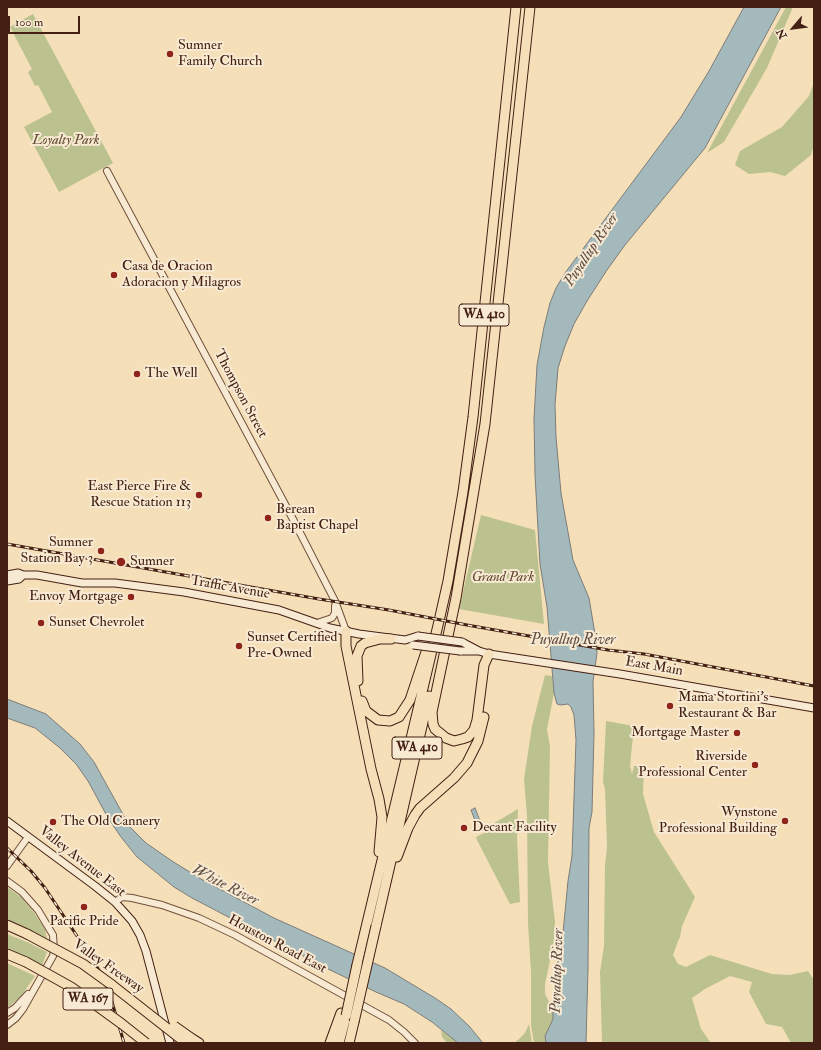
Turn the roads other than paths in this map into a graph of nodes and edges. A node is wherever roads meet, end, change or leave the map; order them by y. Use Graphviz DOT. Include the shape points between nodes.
graph roads {
  1 [pos="516,7"];
  2 [pos="530,7"];
  3 [pos="107,171"];
  4 [pos="7,575"];
  5 [pos="23,575"];
  6 [pos="7,581"];
  7 [pos="458,583"];
  8 [pos="335,601"];
  9 [pos="439,621"];
  10 [pos="317,623"];
  11 [pos="346,632"];
  12 [pos="391,639"];
  13 [pos="405,640"];
  14 [pos="479,651"];
  15 [pos="489,654"];
  16 [pos="358,681"];
  17 [pos="814,708"];
  18 [pos="7,821"];
  19 [pos="28,837"];
  20 [pos="7,866"];
  21 [pos="7,881"];
  22 [pos="372,899"];
  23 [pos="115,902"];
  24 [pos="379,914"];
  25 [pos="7,926"];
  26 [pos="7,954"];
  27 [pos="36,984"];
  28 [pos="7,1013"];
  29 [pos="343,1014"];
  30 [pos="7,1025"];
  31 [pos="188,1041"];
  32 [pos="146,1043"];
  33 [pos="170,1043"];
  34 [pos="199,1043"];
  35 [pos="330,1043"];
  36 [pos="339,1043"];
  37 [pos="349,1043"];
  38 [pos="416,1043"];
  1 -- 9 [label="highway, WA 410" via="473,417 460,515"];
  2 -- 7 [label="highway, WA 410" via="486,417"];
  3 -- 8 [label="street, Thompson Street"];
  4 -- 5 [label="main road, Traffic Avenue"];
  5 -- 6 [label="main road, Traffic Avenue" via="19,579"];
  5 -- 10 [label="main road, Traffic Avenue" via="184,592 279,610"];
  7 -- 15 [label="highway" via="432,712 435,729 446,738 454,741 462,739 474,730 478,720 484,665"];
  7 -- 24 [label="highway, WA 410"];
  8 -- 10 [label="street" via="336,611 333,616"];
  8 -- 11 [label="street, Thompson Street"];
  9 -- 16 [label="highway" via="424,656 410,700 400,717 382,721 371,716 363,705"];
  9 -- 22 [label="highway, WA 410"];
  10 -- 11 [label="main road, Traffic Avenue"];
  11 -- 12 [label="main road, Traffic Avenue"];
  11 -- 16 [label="highway"];
  11 -- 22 [label="highway" via="346,646 382,817"];
  12 -- 13 [label="main road, Traffic Avenue"];
  12 -- 16 [label="highway" via="380,639 361,646 357,656"];
  13 -- 14 [label="main road, Traffic Avenue, bridge" via="413,645"];
  13 -- 14 [label="main road, Traffic Avenue, bridge" via="418,636 462,642"];
  14 -- 15 [label="main road, Traffic Avenue"];
  15 -- 17 [label="main road, East Main"];
  15 -- 24 [label="highway" via="484,719 478,741 467,763 415,815 403,840"];
  18 -- 19 [label="main road, Valley Avenue East"];
  19 -- 20 [label="street"];
  19 -- 23 [label="main road, Valley Avenue East"];
  21 -- 27 [label="street" via="22,892 38,910 52,935 53,956"];
  22 -- 29 [label="highway, WA 410, bridge"];
  23 -- 33 [label="main road, Valley Avenue East" via="132,921 142,941"];
  23 -- 38 [label="street, Houston Road East" via="122,897 132,898 199,918 235,935 389,1020"];
  24 -- 37 [label="highway, WA 410, bridge"];
  25 -- 31 [label="highway, Valley Freeway, bridge" via="83,964 132,994"];
  26 -- 32 [label="highway, WA 167, bridge" via="71,987"];
  27 -- 28 [label="street" via="19,1004"];
  27 -- 30 [label="street" via="21,1012"];
  29 -- 35 [label="highway"];
  29 -- 36 [label="highway"];
  31 -- 34 [label="highway, Valley Freeway"];
}
